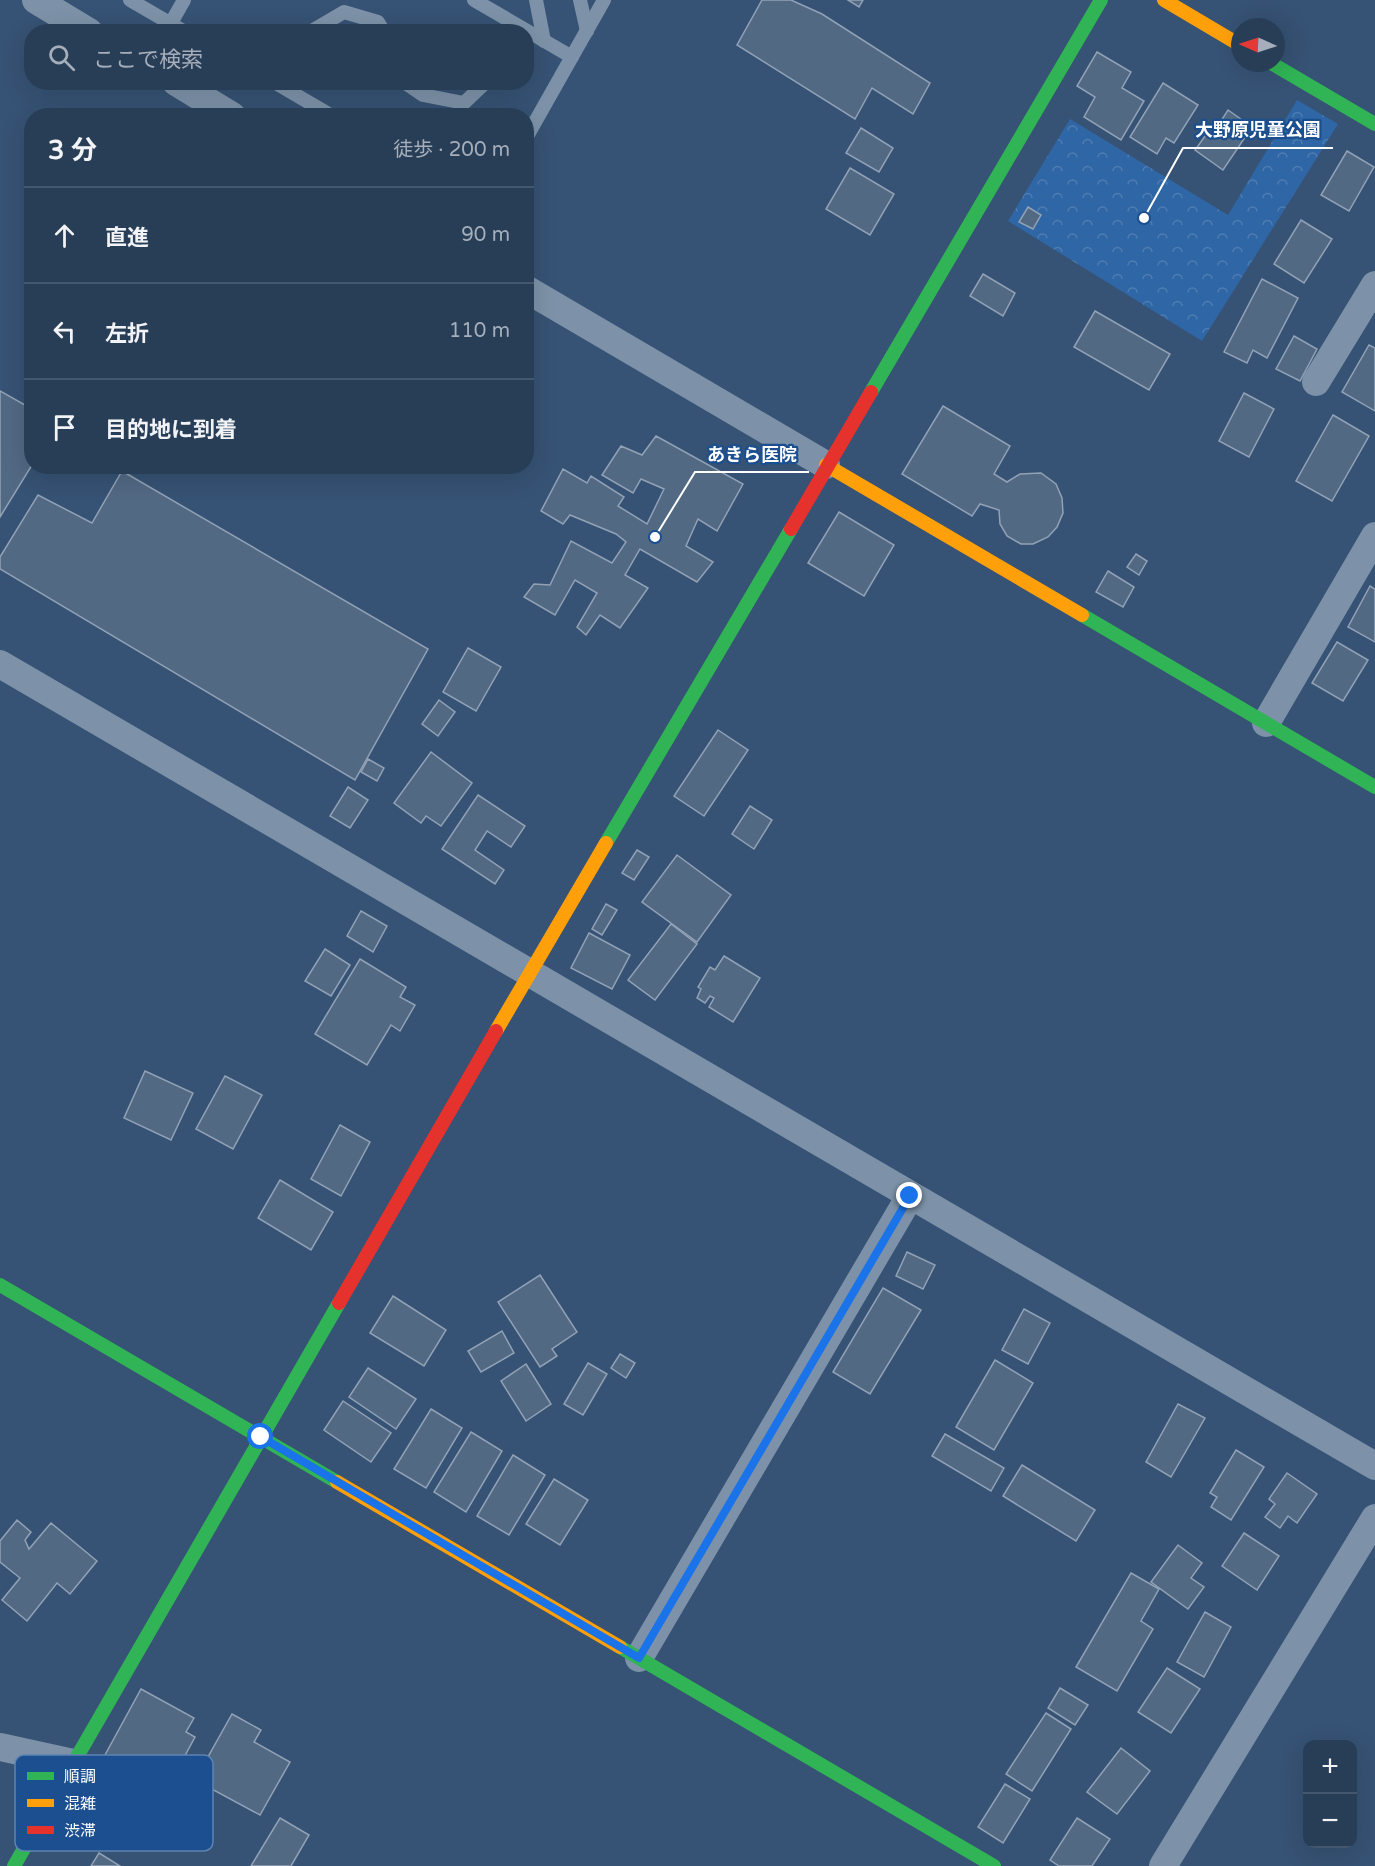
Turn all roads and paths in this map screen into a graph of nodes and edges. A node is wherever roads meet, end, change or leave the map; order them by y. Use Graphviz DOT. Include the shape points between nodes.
graph roads {
  1 [pos="36,0"];
  2 [pos="130,0"];
  3 [pos="184,0"];
  4 [pos="474,0"];
  5 [pos="536,0"];
  6 [pos="580,0"];
  7 [pos="604,0"];
  8 [pos="1101,0"];
  9 [pos="1164,0"];
  10 [pos="171,23"];
  11 [pos="76,24"];
  12 [pos="324,24"];
  13 [pos="379,24"];
  14 [pos="512,24"];
  15 [pos="587,31"];
  16 [pos="534,36"];
  17 [pos="1231,40"];
  18 [pos="544,41"];
  19 [pos="572,57"];
  20 [pos="1285,71"];
  21 [pos="189,90"];
  22 [pos="288,90"];
  23 [pos="416,90"];
  24 [pos="478,90"];
  25 [pos="219,108"];
  26 [pos="318,108"];
  27 [pos="534,124"];
  28 [pos="1375,124"];
  29 [pos="1375,285"];
  30 [pos="534,294"];
  31 [pos="1316,382"];
  32 [pos="826,465"];
  33 [pos="1373,543"];
  34 [pos="0,664"];
  35 [pos="1266,723"];
  36 [pos="1375,787"];
  37 [pos="529,974"];
  38 [pos="910,1196"];
  39 [pos="0,1286"];
  40 [pos="261,1437"];
  41 [pos="1375,1466"];
  42 [pos="1375,1518"];
  43 [pos="639,1658"];
  44 [pos="0,1747"];
  45 [pos="36,1755"];
  46 [pos="78,1755"];
  47 [pos="23,1851"];
  48 [pos="14,1866"];
  49 [pos="994,1866"];
  50 [pos="1163,1866"];
  1 -- 11 [label="street"];
  2 -- 10 [label="lane"];
  3 -- 10 [label="lane"];
  4 -- 14 [label="lane"];
  5 -- 18 [label="lane"];
  6 -- 15 [label="lane"];
  7 -- 15 [label="lane"];
  8 -- 32 [label="street"];
  9 -- 17 [label="street"];
  12 -- 13 [label="lane" via="344,12"];
  15 -- 19 [label="lane"];
  16 -- 18 [label="lane"];
  18 -- 19 [label="lane"];
  19 -- 27 [label="lane"];
  20 -- 28 [label="street"];
  21 -- 25 [label="street"];
  22 -- 26 [label="lane"];
  23 -- 24 [label="lane" via="464,104"];
  29 -- 31 [label="street"];
  30 -- 32 [label="street"];
  32 -- 35 [label="street"];
  32 -- 37 [label="street"];
  33 -- 35 [label="street"];
  34 -- 37 [label="street"];
  35 -- 36 [label="street"];
  37 -- 38 [label="street"];
  37 -- 40 [label="street"];
  38 -- 41 [label="street"];
  38 -- 43 [label="street"];
  39 -- 40 [label="street"];
  40 -- 43 [label="street"];
  40 -- 46 [label="street"];
  42 -- 50 [label="street"];
  43 -- 49 [label="street"];
  44 -- 45 [label="street"];
  47 -- 48 [label="street"];
}
